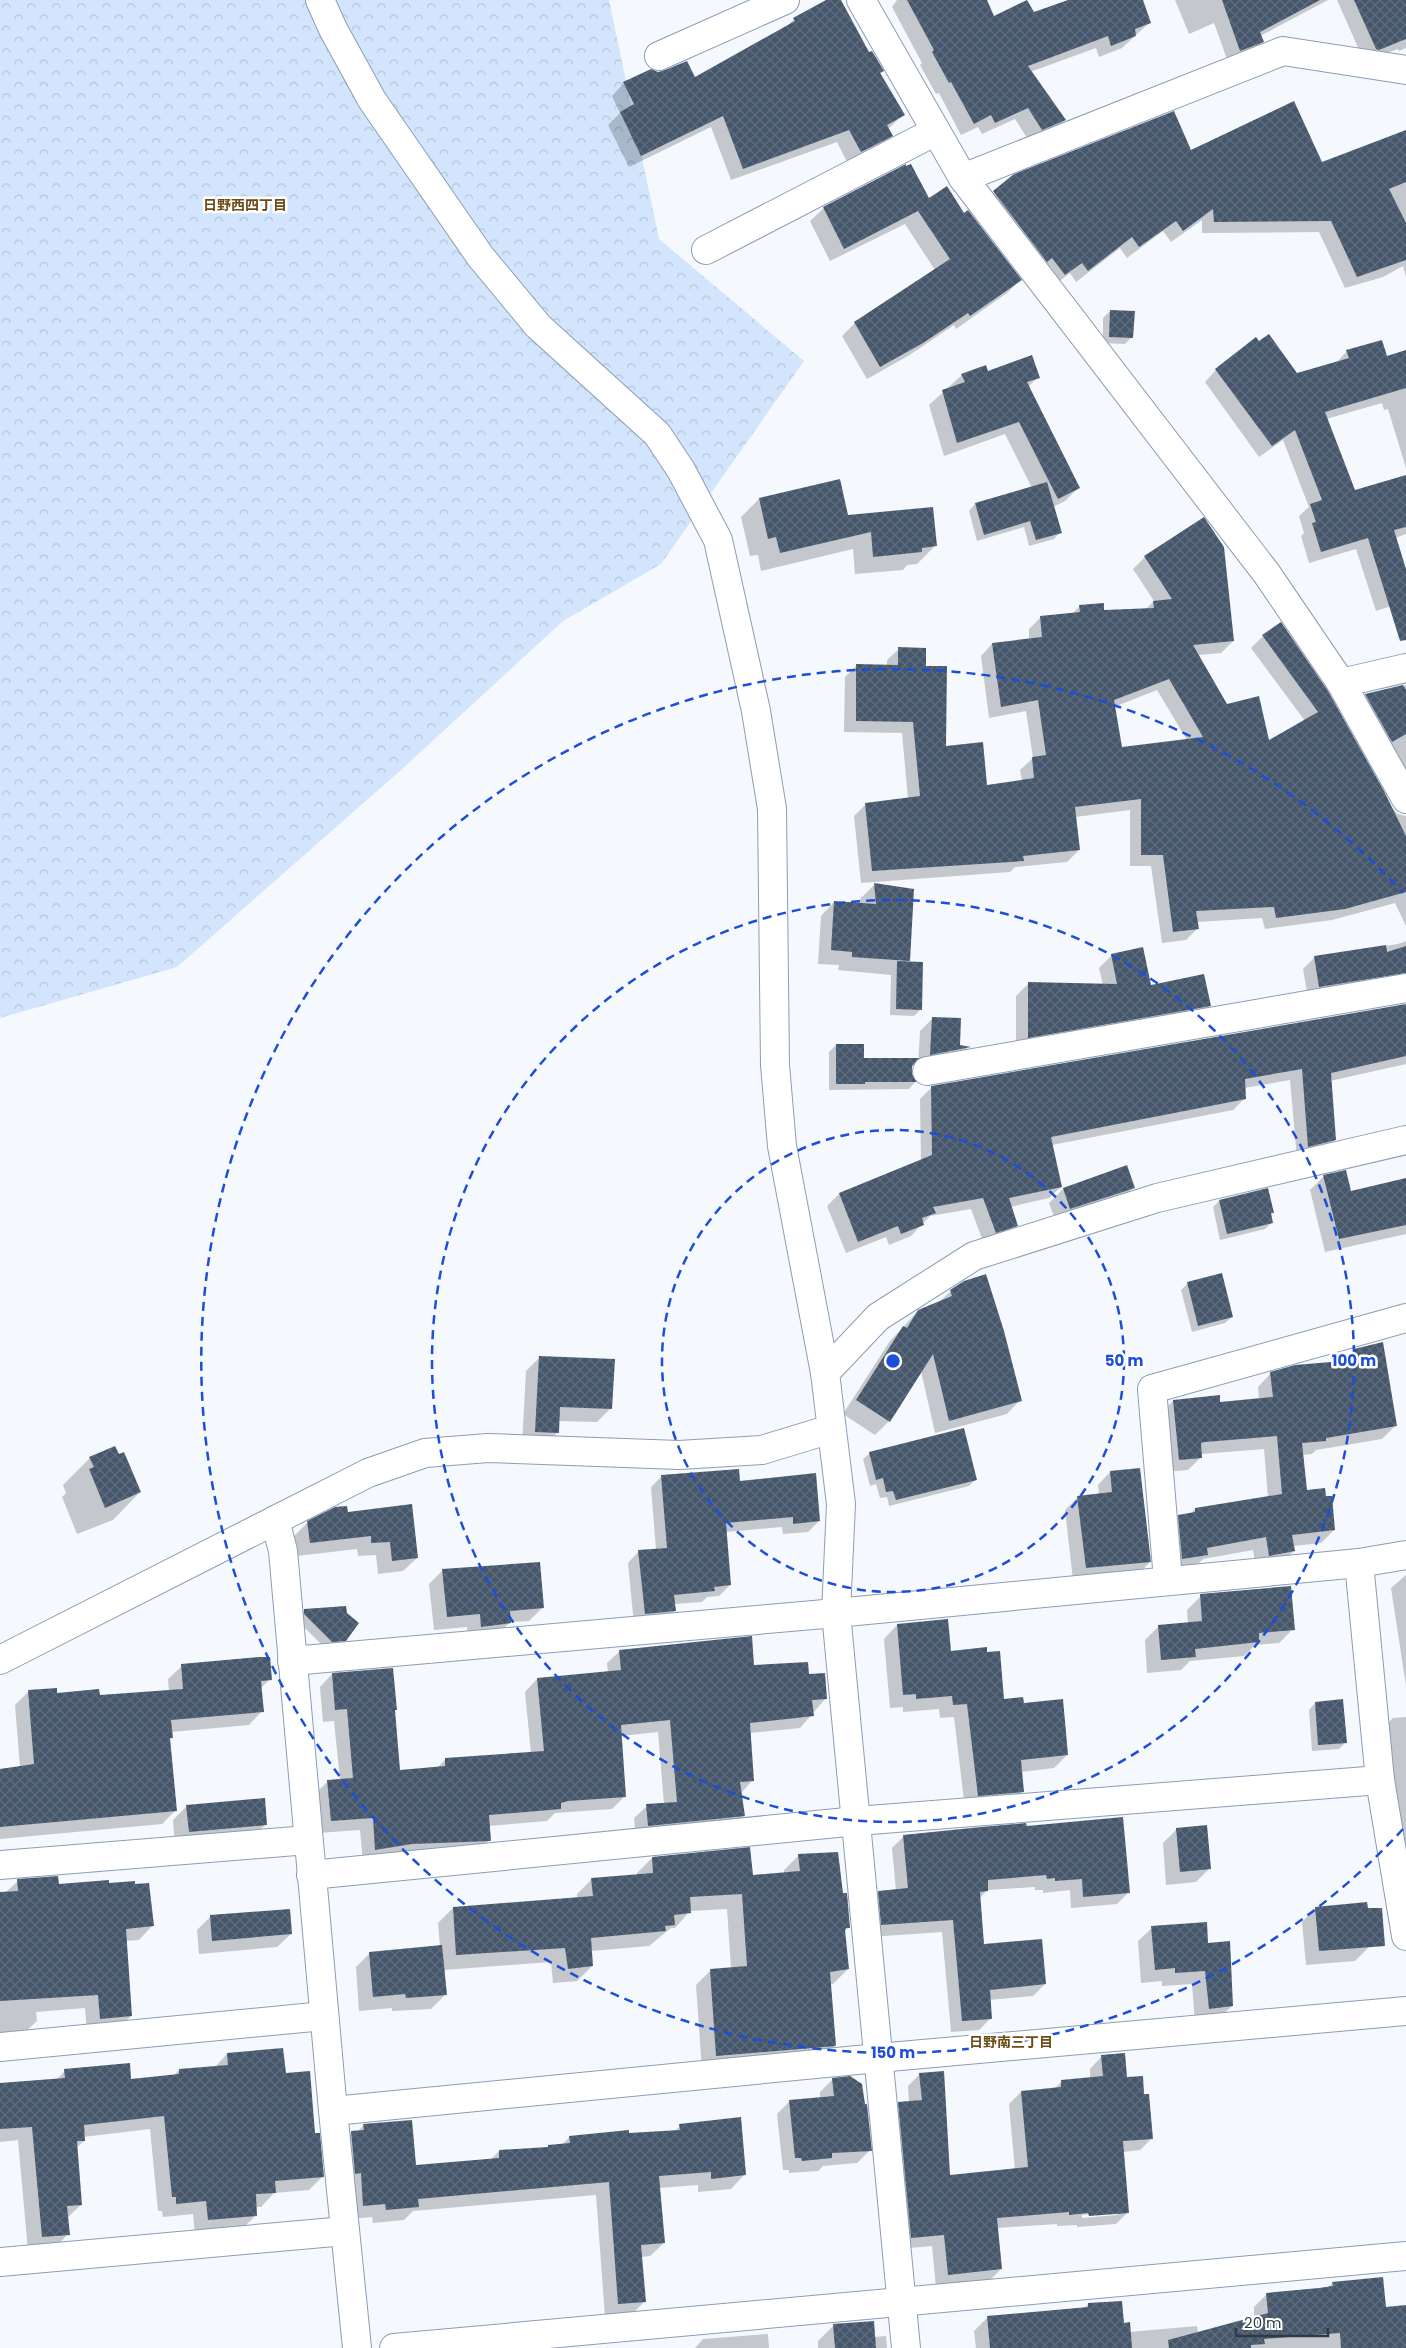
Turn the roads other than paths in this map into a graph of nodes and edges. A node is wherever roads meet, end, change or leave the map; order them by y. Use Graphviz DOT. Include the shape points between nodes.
graph roads {
  1 [pos="320,0"];
  2 [pos="785,0"];
  3 [pos="860,0"];
  4 [pos="659,56"];
  5 [pos="1406,70"];
  6 [pos="936,131"];
  7 [pos="962,178"];
  8 [pos="706,250"];
  9 [pos="1406,668"];
  10 [pos="1342,683"];
  11 [pos="1406,799"];
  12 [pos="1406,988"];
  13 [pos="927,1071"];
  14 [pos="1406,1140"];
  15 [pos="1406,1318"];
  16 [pos="825,1373"];
  17 [pos="831,1429"];
  18 [pos="274,1520"];
  19 [pos="1406,1555"];
  20 [pos="1360,1563"];
  21 [pos="1168,1580"];
  22 [pos="836,1613"];
  23 [pos="0,1660"];
  24 [pos="292,1661"];
  25 [pos="1380,1780"];
  26 [pos="857,1821"];
  27 [pos="308,1840"];
  28 [pos="0,1865"];
  29 [pos="311,1875"];
  30 [pos="1403,1903"];
  31 [pos="1406,1936"];
  32 [pos="1406,2011"];
  33 [pos="324,2016"];
  34 [pos="0,2047"];
  35 [pos="878,2058"];
  36 [pos="333,2111"];
  37 [pos="345,2231"];
  38 [pos="1406,2256"];
  39 [pos="0,2262"];
  40 [pos="901,2300"];
  41 [pos="357,2348"];
  42 [pos="394,2348"];
  43 [pos="906,2348"];
  1 -- 16 [label="street" via="372,100 480,256 538,326 657,434 681,470 718,540 756,711 772,809 775,1065 782,1146"];
  2 -- 4 [label="street"];
  3 -- 6 [label="street"];
  5 -- 7 [label="street" via="1283,51"];
  6 -- 7 [label="street"];
  6 -- 8 [label="street"];
  7 -- 10 [label="street" via="1267,574"];
  9 -- 10 [label="street"];
  10 -- 11 [label="street"];
  12 -- 13 [label="street"];
  14 -- 16 [label="street" via="1157,1198 974,1256 878,1317"];
  15 -- 21 [label="street" via="1152,1389"];
  16 -- 17 [label="street"];
  17 -- 18 [label="street" via="762,1450 679,1455 488,1448 425,1453 368,1473"];
  17 -- 22 [label="street" via="841,1504"];
  18 -- 23 [label="street"];
  18 -- 24 [label="street" via="283,1551"];
  19 -- 20 [label="street"];
  20 -- 21 [label="street"];
  20 -- 25 [label="street"];
  21 -- 22 [label="street"];
  22 -- 24 [label="street"];
  22 -- 26 [label="street"];
  24 -- 27 [label="street"];
  25 -- 26 [label="street"];
  25 -- 30 [label="street"];
  26 -- 29 [label="street"];
  26 -- 35 [label="street"];
  27 -- 28 [label="street"];
  27 -- 29 [label="street"];
  29 -- 33 [label="street"];
  30 -- 31 [label="street"];
  32 -- 35 [label="street"];
  33 -- 34 [label="street"];
  33 -- 36 [label="street"];
  35 -- 36 [label="street"];
  35 -- 40 [label="street"];
  36 -- 37 [label="street"];
  37 -- 39 [label="street"];
  37 -- 41 [label="street"];
  38 -- 40 [label="street"];
  40 -- 42 [label="street"];
  40 -- 43 [label="street"];
}
